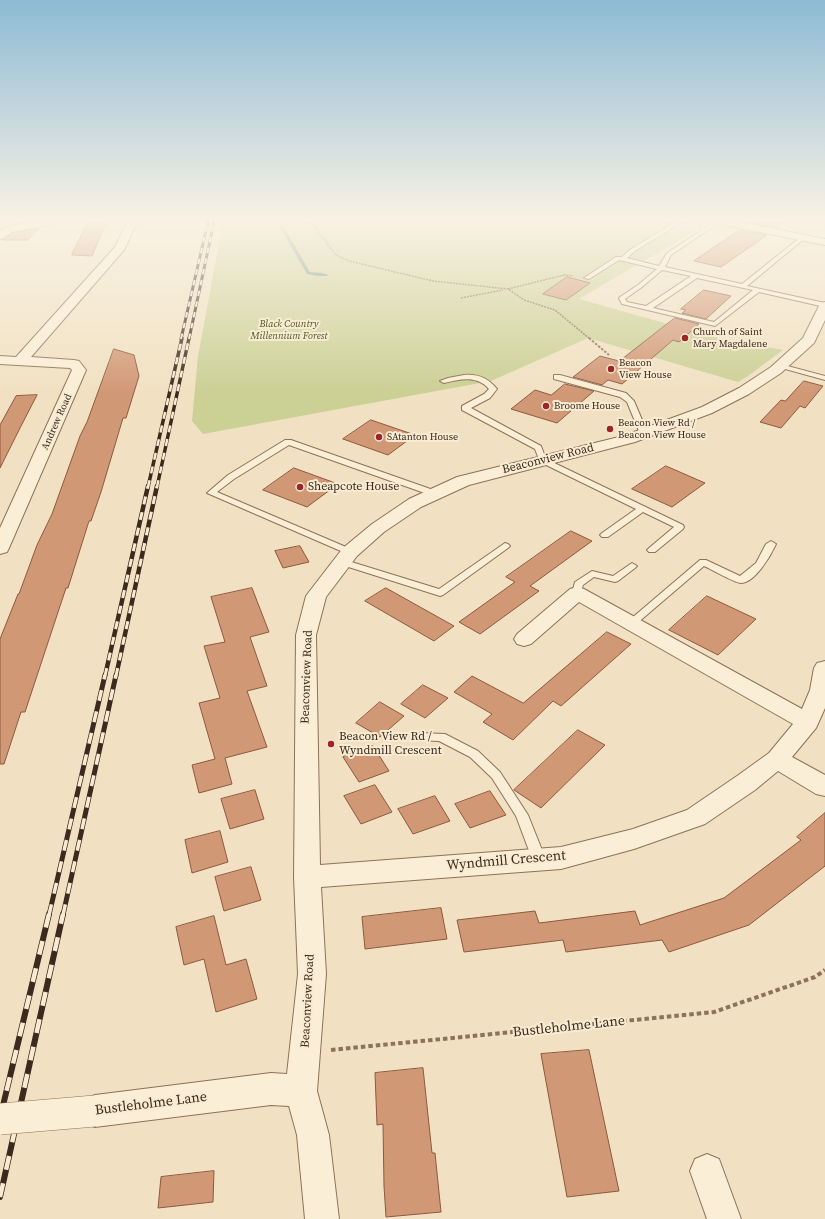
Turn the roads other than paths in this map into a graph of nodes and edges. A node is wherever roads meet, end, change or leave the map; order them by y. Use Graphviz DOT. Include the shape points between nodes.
graph roads {
  1 [pos="93,279"];
  2 [pos="648,279"];
  3 [pos="692,279"];
  4 [pos="708,279"];
  5 [pos="752,279"];
  6 [pos="742,287"];
  7 [pos="757,290"];
  8 [pos="825,306"];
  9 [pos="648,308"];
  10 [pos="0,360"];
  11 [pos="20,361"];
  12 [pos="780,366"];
  13 [pos="557,377"];
  14 [pos="825,378"];
  15 [pos="444,380"];
  16 [pos="644,434"];
  17 [pos="543,460"];
  18 [pos="436,494"];
  19 [pos="642,509"];
  20 [pos="606,535"];
  21 [pos="771,544"];
  22 [pos="505,546"];
  23 [pos="0,548"];
  24 [pos="652,550"];
  25 [pos="346,557"];
  26 [pos="632,566"];
  27 [pos="578,593"];
  28 [pos="631,623"];
  29 [pos="524,639"];
  30 [pos="825,668"];
  31 [pos="808,722"];
  32 [pos="419,737"];
  33 [pos="777,759"];
  34 [pos="825,787"];
  35 [pos="539,860"];
  36 [pos="307,877"];
  37 [pos="301,1091"];
  38 [pos="0,1119"];
  39 [pos="707,1171"];
  40 [pos="322,1219"];
  41 [pos="724,1219"];
  1 -- 11 [label="street"];
  2 -- 9 [label="lane" via="622,298 624,303"];
  3 -- 9 [label="lane"];
  4 -- 6 [label="lane"];
  5 -- 6 [label="lane"];
  6 -- 7 [label="lane"];
  7 -- 8 [label="lane"];
  7 -- 9 [label="lane" via="715,324"];
  8 -- 12 [label="street, Beaconview Road" via="809,340"];
  10 -- 11 [label="street, Andrew Road"];
  11 -- 23 [label="street, Andrew Road" via="74,364 79,370"];
  12 -- 14 [label="lane"];
  12 -- 16 [label="street, Beaconview Road" via="744,391"];
  13 -- 16 [label="lane" via="623,395 630,401"];
  15 -- 17 [label="lane" via="459,376 475,376 489,382 493,389 487,396 465,408 538,448"];
  16 -- 17 [label="street, Beaconview Road"];
  17 -- 18 [label="street, Beaconview Road" via="463,481"];
  17 -- 19 [label="lane"];
  18 -- 25 [label="street, Beaconview Road" via="415,503 390,520"];
  18 -- 25 [label="lane" via="288,442 230,478 212,494"];
  19 -- 20 [label="lane"];
  19 -- 24 [label="lane" via="680,527"];
  21 -- 28 [label="lane" via="767,557 758,568 740,580 703,562"];
  22 -- 25 [label="lane" via="440,593"];
  25 -- 36 [label="street, Beaconview Road" via="316,596 306,635 304,680"];
  26 -- 27 [label="lane" via="615,579 592,574 578,584"];
  27 -- 28 [label="street"];
  27 -- 29 [label="street"];
  28 -- 31 [label="street"];
  30 -- 31 [label="street, Wyndmill Crescent" via="821,690"];
  31 -- 33 [label="street, Wyndmill Crescent"];
  32 -- 35 [label="lane" via="441,737 474,754 496,775 522,815"];
  33 -- 34 [label="street"];
  33 -- 35 [label="street, Wyndmill Crescent" via="696,816 634,839 561,858"];
  35 -- 36 [label="street, Wyndmill Crescent"];
  36 -- 37 [label="street, Beaconview Road" via="312,974"];
  37 -- 38 [label="street, Bustleholme Lane, bridge" via="271,1089 95,1111"];
  37 -- 40 [label="street, Beaconview Road" via="313,1135"];
  39 -- 41 [label="street"];
}
